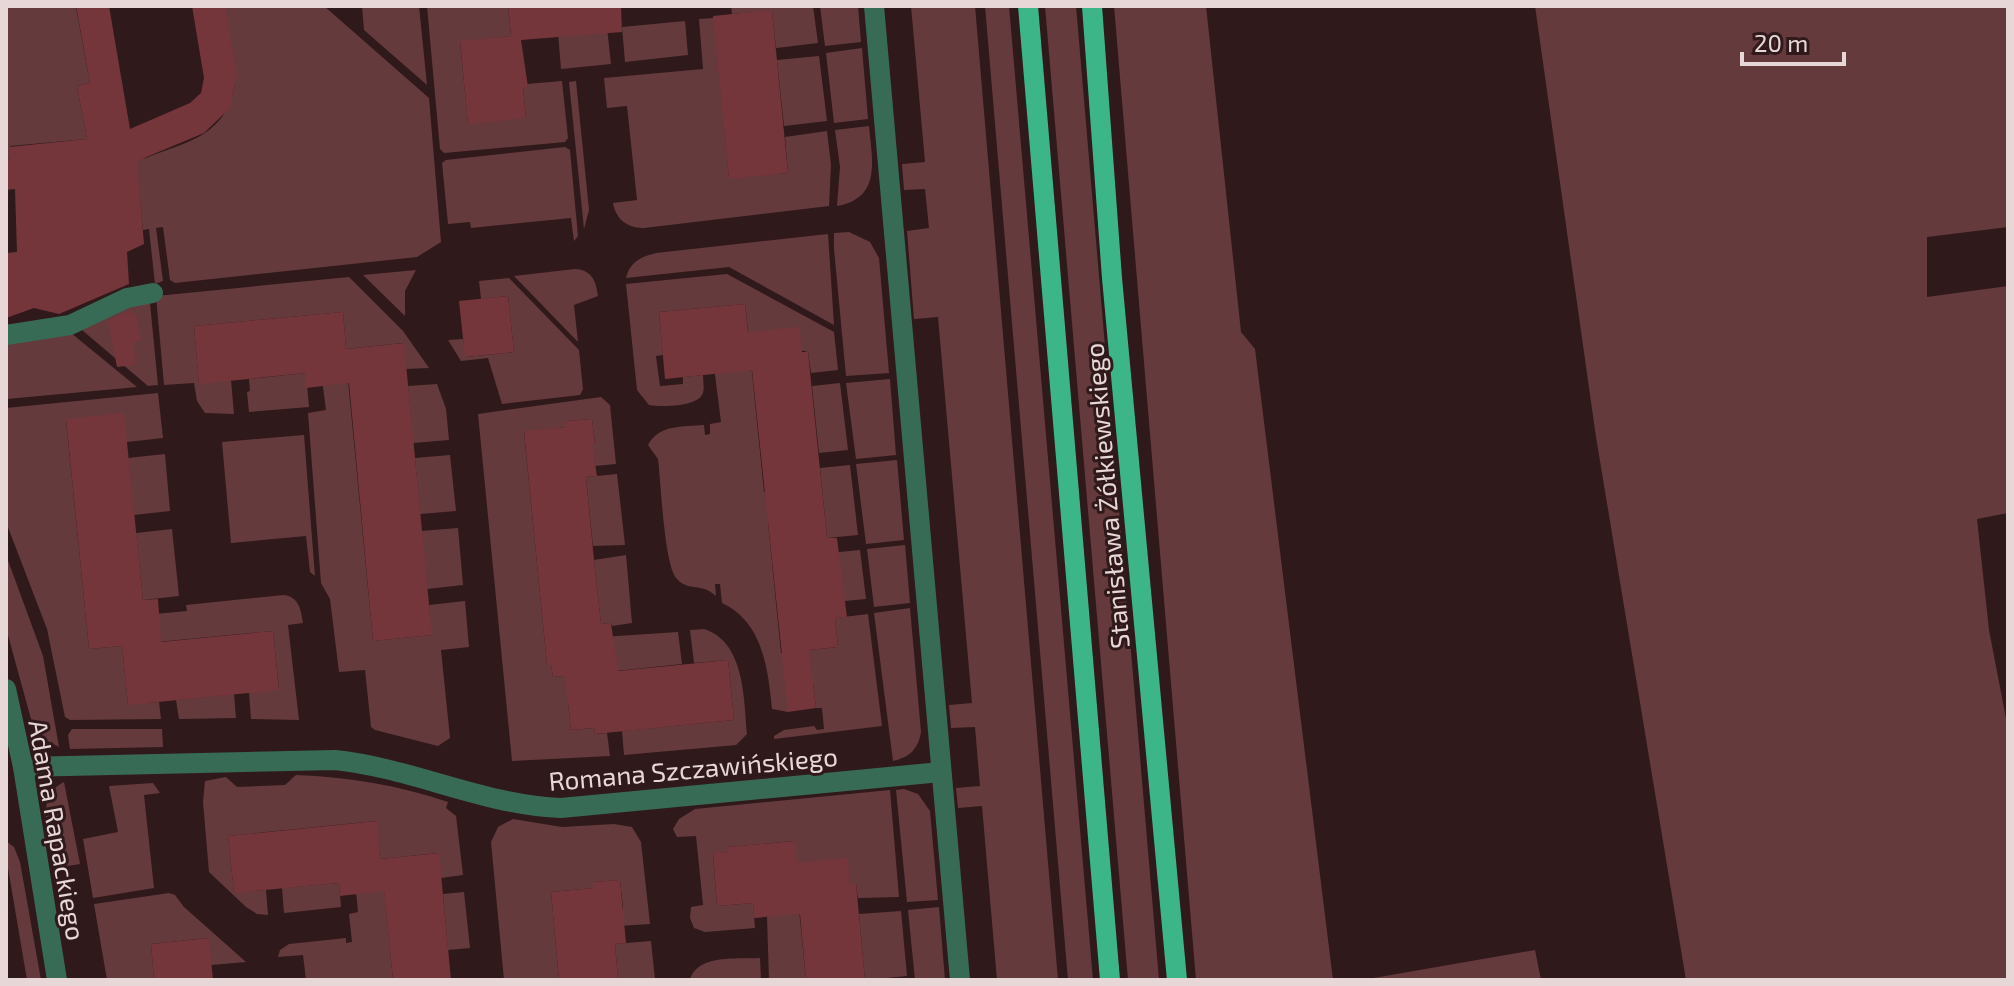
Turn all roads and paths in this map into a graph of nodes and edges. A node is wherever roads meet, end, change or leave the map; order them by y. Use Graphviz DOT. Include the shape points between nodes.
graph roads {
  1 [pos="874,6"];
  2 [pos="1028,6"];
  3 [pos="1092,6"];
  4 [pos="153,293"];
  5 [pos="6,335"];
  6 [pos="6,689"];
  7 [pos="23,767"];
  8 [pos="941,772"];
  9 [pos="57,980"];
  10 [pos="960,980"];
  11 [pos="1110,980"];
  12 [pos="1177,980"];
  1 -- 8 [label="street"];
  2 -- 11 [label="main road, Stanisława Żółkiewskiego"];
  3 -- 12 [label="main road, Stanisława Żółkiewskiego"];
  4 -- 5 [label="street" via="127,298 70,325"];
  6 -- 7 [label="street, Adama Rapackiego"];
  7 -- 8 [label="street, Romana Szczawińskiego" via="335,760 502,802 561,808"];
  7 -- 9 [label="street, Adama Rapackiego"];
  8 -- 10 [label="street"];
}
